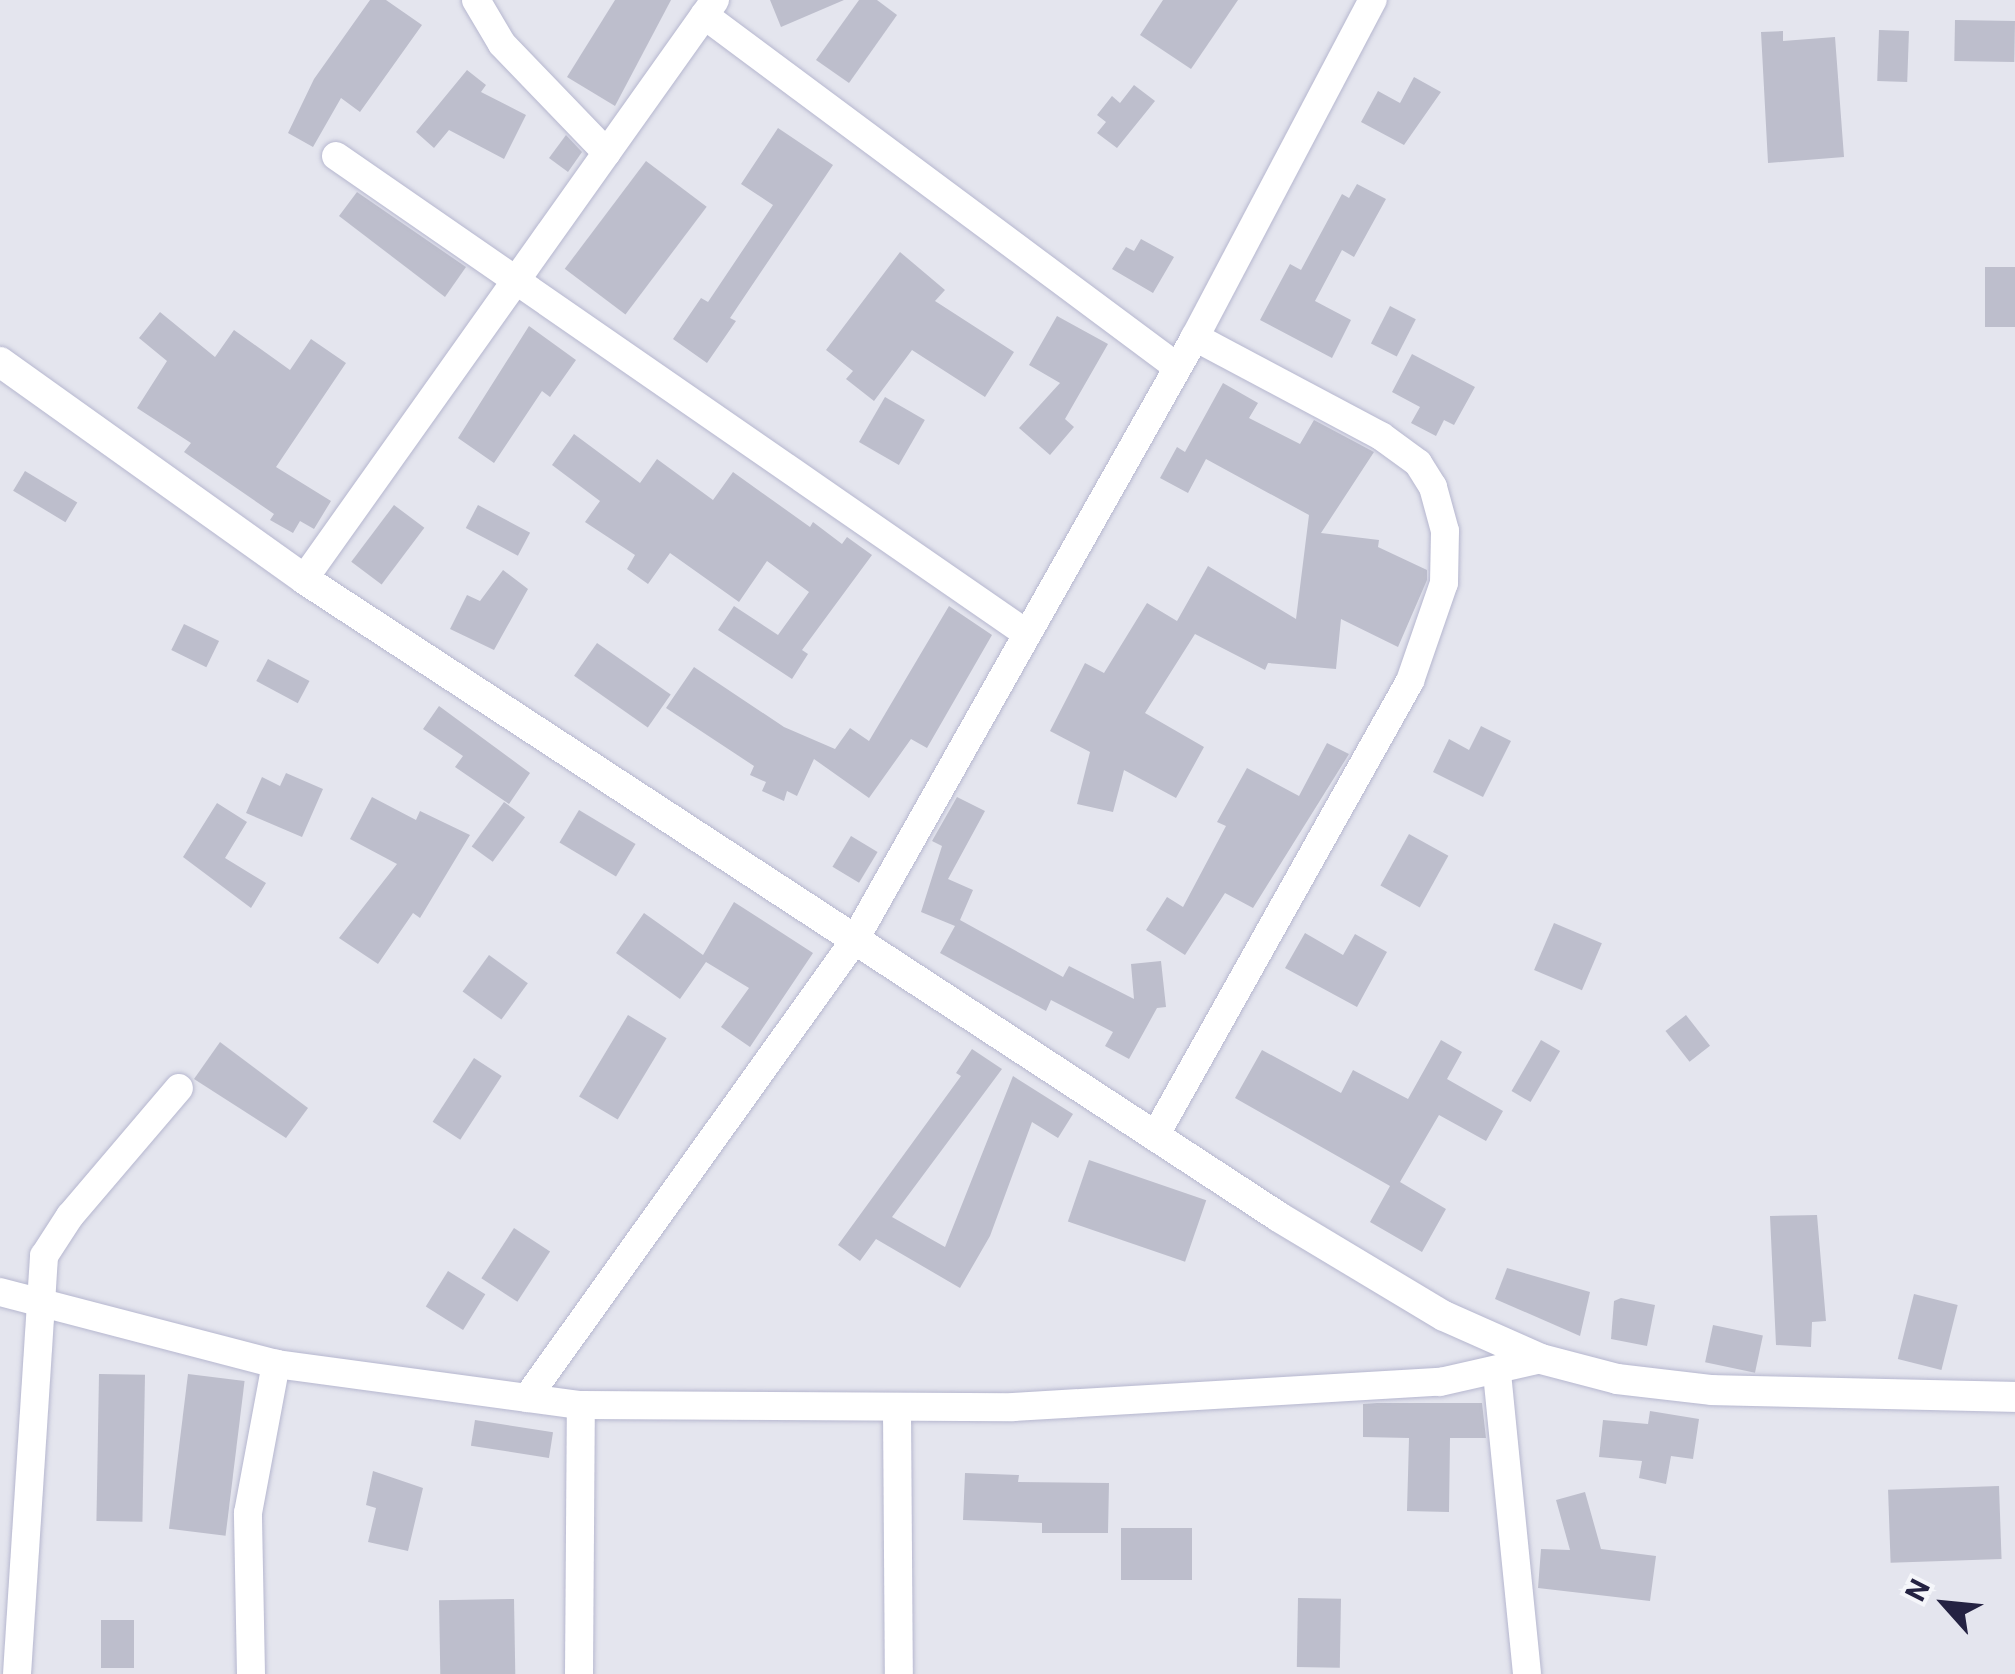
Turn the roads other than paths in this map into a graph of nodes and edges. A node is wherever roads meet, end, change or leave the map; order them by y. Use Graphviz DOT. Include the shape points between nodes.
graph roads {
  1 [pos="476,0"];
  2 [pos="1373,0"];
  3 [pos="710,8"];
  4 [pos="608,153"];
  5 [pos="336,156"];
  6 [pos="519,282"];
  7 [pos="1194,337"];
  8 [pos="0,362"];
  9 [pos="1176,366"];
  10 [pos="304,579"];
  11 [pos="1027,634"];
  12 [pos="854,940"];
  13 [pos="179,1088"];
  14 [pos="1155,1136"];
  15 [pos="0,1292"];
  16 [pos="38,1305"];
  17 [pos="1541,1358"];
  18 [pos="276,1364"];
  19 [pos="1497,1373"];
  20 [pos="2014,1397"];
  21 [pos="527,1398"];
  22 [pos="581,1405"];
  23 [pos="896,1410"];
  24 [pos="2015,1412"];
  25 [pos="17,1674"];
  26 [pos="251,1674"];
  27 [pos="579,1674"];
  28 [pos="899,1674"];
  29 [pos="1527,1674"];
  1 -- 4 [label="street" via="502,44"];
  2 -- 7 [label="street"];
  3 -- 4 [label="street"];
  3 -- 9 [label="street"];
  4 -- 6 [label="street"];
  5 -- 6 [label="street"];
  6 -- 10 [label="street"];
  6 -- 11 [label="street"];
  7 -- 9 [label="street"];
  7 -- 14 [label="street" via="1382,436 1418,463 1434,487 1445,531 1444,583 1410,682"];
  8 -- 10 [label="street"];
  9 -- 11 [label="street"];
  10 -- 12 [label="street"];
  11 -- 12 [label="street"];
  12 -- 14 [label="street"];
  12 -- 21 [label="street"];
  13 -- 16 [label="street" via="51,1242"];
  14 -- 17 [label="street" via="1444,1316"];
  15 -- 16 [label="street"];
  16 -- 18 [label="street"];
  16 -- 25 [label="street"];
  17 -- 19 [label="street"];
  17 -- 20 [label="street" via="1617,1378 1712,1390"];
  18 -- 21 [label="street"];
  18 -- 26 [label="street" via="248,1513"];
  19 -- 23 [label="street" via="1391,1385"];
  19 -- 29 [label="street"];
  20 -- 24 [label="street"];
  21 -- 22 [label="street"];
  22 -- 23 [label="street"];
  22 -- 27 [label="street"];
  23 -- 28 [label="street"];
}
